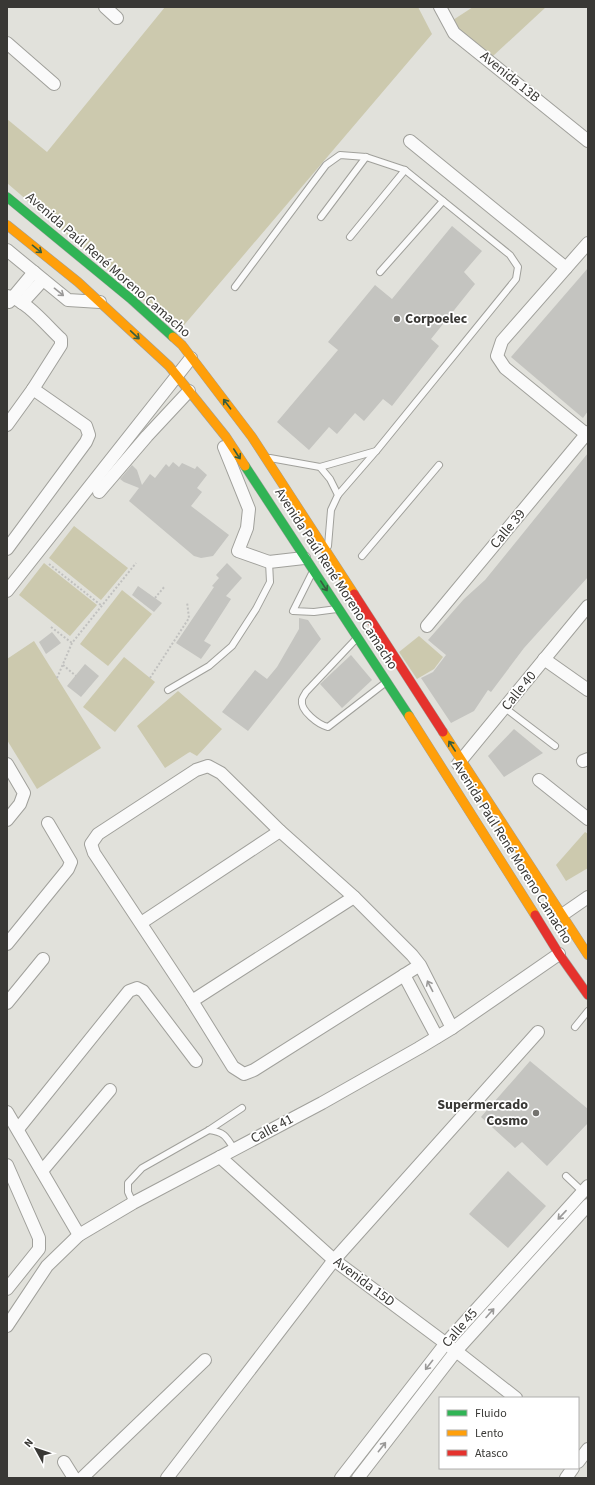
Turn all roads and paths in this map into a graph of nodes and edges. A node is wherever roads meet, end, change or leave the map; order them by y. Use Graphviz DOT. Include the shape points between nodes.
graph roads {
  1 [pos="104,7"];
  2 [pos="440,7"];
  3 [pos="117,18"];
  4 [pos="7,43"];
  5 [pos="54,84"];
  6 [pos="588,140"];
  7 [pos="410,141"];
  8 [pos="366,157"];
  9 [pos="405,170"];
  10 [pos="7,197"];
  11 [pos="443,201"];
  12 [pos="321,217"];
  13 [pos="7,224"];
  14 [pos="350,237"];
  15 [pos="588,243"];
  16 [pos="7,250"];
  17 [pos="566,268"];
  18 [pos="380,272"];
  19 [pos="39,276"];
  20 [pos="235,286"];
  21 [pos="12,300"];
  22 [pos="100,302"];
  23 [pos="192,358"];
  24 [pos="177,375"];
  25 [pos="33,389"];
  26 [pos="189,391"];
  27 [pos="213,420"];
  28 [pos="7,425"];
  29 [pos="587,433"];
  30 [pos="377,450"];
  31 [pos="265,457"];
  32 [pos="439,465"];
  33 [pos="320,467"];
  34 [pos="99,492"];
  35 [pos="338,495"];
  36 [pos="7,548"];
  37 [pos="327,553"];
  38 [pos="362,556"];
  39 [pos="304,558"];
  40 [pos="270,562"];
  41 [pos="49,564"];
  42 [pos="136,564"];
  43 [pos="313,570"];
  44 [pos="164,586"];
  45 [pos="7,591"];
  46 [pos="155,598"];
  47 [pos="187,602"];
  48 [pos="102,606"];
  49 [pos="588,606"];
  50 [pos="339,609"];
  51 [pos="427,626"];
  52 [pos="51,627"];
  53 [pos="358,637"];
  54 [pos="72,644"];
  55 [pos="544,659"];
  56 [pos="63,665"];
  57 [pos="76,676"];
  58 [pos="57,678"];
  59 [pos="150,678"];
  60 [pos="387,682"];
  61 [pos="168,690"];
  62 [pos="588,690"];
  63 [pos="504,708"];
  64 [pos="555,746"];
  65 [pos="462,761"];
  66 [pos="7,764"];
  67 [pos="446,772"];
  68 [pos="539,780"];
  69 [pos="588,818"];
  70 [pos="7,820"];
  71 [pos="48,823"];
  72 [pos="280,831"];
  73 [pos="354,897"];
  74 [pos="588,897"];
  75 [pos="562,916"];
  76 [pos="141,923"];
  77 [pos="7,944"];
  78 [pos="559,954"];
  79 [pos="588,955"];
  80 [pos="43,959"];
  81 [pos="420,965"];
  82 [pos="404,975"];
  83 [pos="588,995"];
  84 [pos="192,1001"];
  85 [pos="7,1003"];
  86 [pos="588,1012"];
  87 [pos="575,1027"];
  88 [pos="452,1028"];
  89 [pos="538,1032"];
  90 [pos="437,1037"];
  91 [pos="196,1061"];
  92 [pos="110,1090"];
  93 [pos="242,1108"];
  94 [pos="7,1112"];
  95 [pos="18,1129"];
  96 [pos="208,1130"];
  97 [pos="234,1149"];
  98 [pos="220,1157"];
  99 [pos="7,1165"];
  100 [pos="42,1171"];
  101 [pos="566,1176"];
  102 [pos="585,1189"];
  103 [pos="133,1203"];
  104 [pos="588,1205"];
  105 [pos="79,1235"];
  106 [pos="334,1260"];
  107 [pos="7,1289"];
  108 [pos="7,1326"];
  109 [pos="446,1343"];
  110 [pos="456,1351"];
  111 [pos="205,1360"];
  112 [pos="515,1397"];
  113 [pos="64,1462"];
  114 [pos="572,1469"];
  115 [pos="74,1478"];
  116 [pos="82,1478"];
  117 [pos="167,1478"];
  118 [pos="341,1478"];
  119 [pos="358,1478"];
  120 [pos="566,1478"];
  1 -- 3 [label="street"];
  2 -- 6 [label="street, Avenida 13B" via="454,33"];
  4 -- 5 [label="street"];
  7 -- 17 [label="street"];
  8 -- 9 [label="lane"];
  8 -- 12 [label="lane"];
  8 -- 20 [label="lane" via="340,154 326,165"];
  9 -- 11 [label="lane"];
  9 -- 14 [label="lane"];
  10 -- 23 [label="main road, Avenida Paúl René Moreno Camacho" via="131,299 182,345"];
  11 -- 18 [label="lane"];
  11 -- 30 [label="lane" via="510,255 518,267 516,279"];
  13 -- 22 [label="main road, Avenida Paúl René Moreno Camacho, one-way"];
  15 -- 17 [label="street"];
  16 -- 19 [label="street"];
  17 -- 29 [label="street" via="502,341 497,356 505,368"];
  19 -- 21 [label="street"];
  19 -- 22 [label="street, one-way" via="68,300"];
  21 -- 25 [label="street" via="61,338 61,346"];
  22 -- 24 [label="main road, Avenida Paúl René Moreno Camacho, one-way"];
  23 -- 24 [label="street"];
  31 -- 23 [label="main road, Avenida Paúl René Moreno Camacho, one-way"];
  24 -- 26 [label="main road, Avenida Paúl René Moreno Camacho"];
  24 -- 45 [label="street"];
  25 -- 28 [label="street"];
  25 -- 36 [label="street" via="86,426 89,435"];
  26 -- 27 [label="main road, Avenida Paúl René Moreno Camacho"];
  26 -- 34 [label="street"];
  27 -- 39 [label="main road, Avenida Paúl René Moreno Camacho, one-way" via="226,436"];
  27 -- 40 [label="street" via="249,509 247,528 238,551"];
  29 -- 51 [label="street, Calle 39"];
  30 -- 33 [label="lane"];
  30 -- 35 [label="lane"];
  31 -- 33 [label="lane"];
  31 -- 37 [label="main road, Avenida Paúl René Moreno Camacho"];
  32 -- 38 [label="lane"];
  33 -- 35 [label="lane"];
  35 -- 37 [label="lane" via="331,510"];
  65 -- 37 [label="main road, Avenida Paúl René Moreno Camacho, one-way"];
  39 -- 40 [label="street"];
  39 -- 43 [label="main road, Avenida Paúl René Moreno Camacho"];
  40 -- 61 [label="lane" via="270,582 256,610 232,646 209,666"];
  41 -- 48 [label="path"];
  42 -- 48 [label="path"];
  43 -- 50 [label="main road, Avenida Paúl René Moreno Camacho, one-way"];
  43 -- 50 [label="lane" via="293,610 324,612"];
  44 -- 46 [label="path"];
  47 -- 59 [label="path" via="189,618"];
  48 -- 54 [label="path"];
  49 -- 55 [label="street, Calle 40"];
  50 -- 53 [label="main road, Avenida Paúl René Moreno Camacho"];
  52 -- 54 [label="path"];
  53 -- 60 [label="main road, Avenida Paúl René Moreno Camacho"];
  53 -- 60 [label="lane" via="306,692 302,700 303,708 321,725 328,727"];
  54 -- 56 [label="path"];
  55 -- 62 [label="street"];
  55 -- 63 [label="street, Calle 40"];
  56 -- 57 [label="path"];
  56 -- 58 [label="path"];
  60 -- 67 [label="main road, Avenida Paúl René Moreno Camacho"];
  63 -- 64 [label="lane"];
  63 -- 65 [label="street, Calle 40"];
  65 -- 67 [label="street, Calle 40"];
  65 -- 75 [label="main road, Avenida Paúl René Moreno Camacho"];
  66 -- 70 [label="street" via="24,793 20,804"];
  67 -- 78 [label="main road, Avenida Paúl René Moreno Camacho"];
  68 -- 69 [label="street"];
  71 -- 77 [label="street" via="71,862"];
  72 -- 73 [label="street"];
  72 -- 76 [label="street"];
  72 -- 76 [label="street" via="221,773 208,766 196,770 98,834 91,844 94,853"];
  73 -- 81 [label="street"];
  73 -- 84 [label="street"];
  74 -- 75 [label="street"];
  75 -- 79 [label="main road, Avenida Paúl René Moreno Camacho"];
  76 -- 84 [label="street"];
  78 -- 83 [label="main road, Avenida Paúl René Moreno Camacho"];
  78 -- 88 [label="street, Calle 41"];
  80 -- 85 [label="street"];
  81 -- 82 [label="street"];
  88 -- 81 [label="street, one-way"];
  82 -- 84 [label="street" via="244,1074 233,1067"];
  82 -- 90 [label="street"];
  86 -- 87 [label="lane"];
  88 -- 90 [label="street, Calle 41"];
  89 -- 106 [label="street"];
  90 -- 97 [label="street, Calle 41" via="322,1103"];
  91 -- 95 [label="street" via="143,991 137,988 129,990"];
  92 -- 100 [label="street"];
  93 -- 96 [label="lane"];
  94 -- 95 [label="street"];
  95 -- 100 [label="street"];
  96 -- 97 [label="lane" via="219,1131"];
  96 -- 103 [label="lane" via="142,1168 128,1183 128,1192"];
  97 -- 98 [label="street, Calle 41"];
  98 -- 103 [label="street, Calle 41"];
  98 -- 106 [label="street, Avenida 15D"];
  99 -- 107 [label="street" via="39,1238 39,1249"];
  100 -- 105 [label="street"];
  101 -- 102 [label="lane"];
  102 -- 109 [label="street, Calle 45, one-way"];
  103 -- 105 [label="street, Calle 41"];
  110 -- 104 [label="street, Calle 45, one-way"];
  105 -- 108 [label="street, Calle 41" via="47,1266"];
  106 -- 109 [label="street, Avenida 15D"];
  106 -- 117 [label="street"];
  109 -- 110 [label="street, Avenida 15D"];
  109 -- 118 [label="street, Calle 45, one-way"];
  110 -- 112 [label="street, Avenida 15D"];
  119 -- 110 [label="street, Calle 45, one-way"];
  111 -- 116 [label="street"];
  113 -- 115 [label="street"];
  114 -- 120 [label="street"];
}
